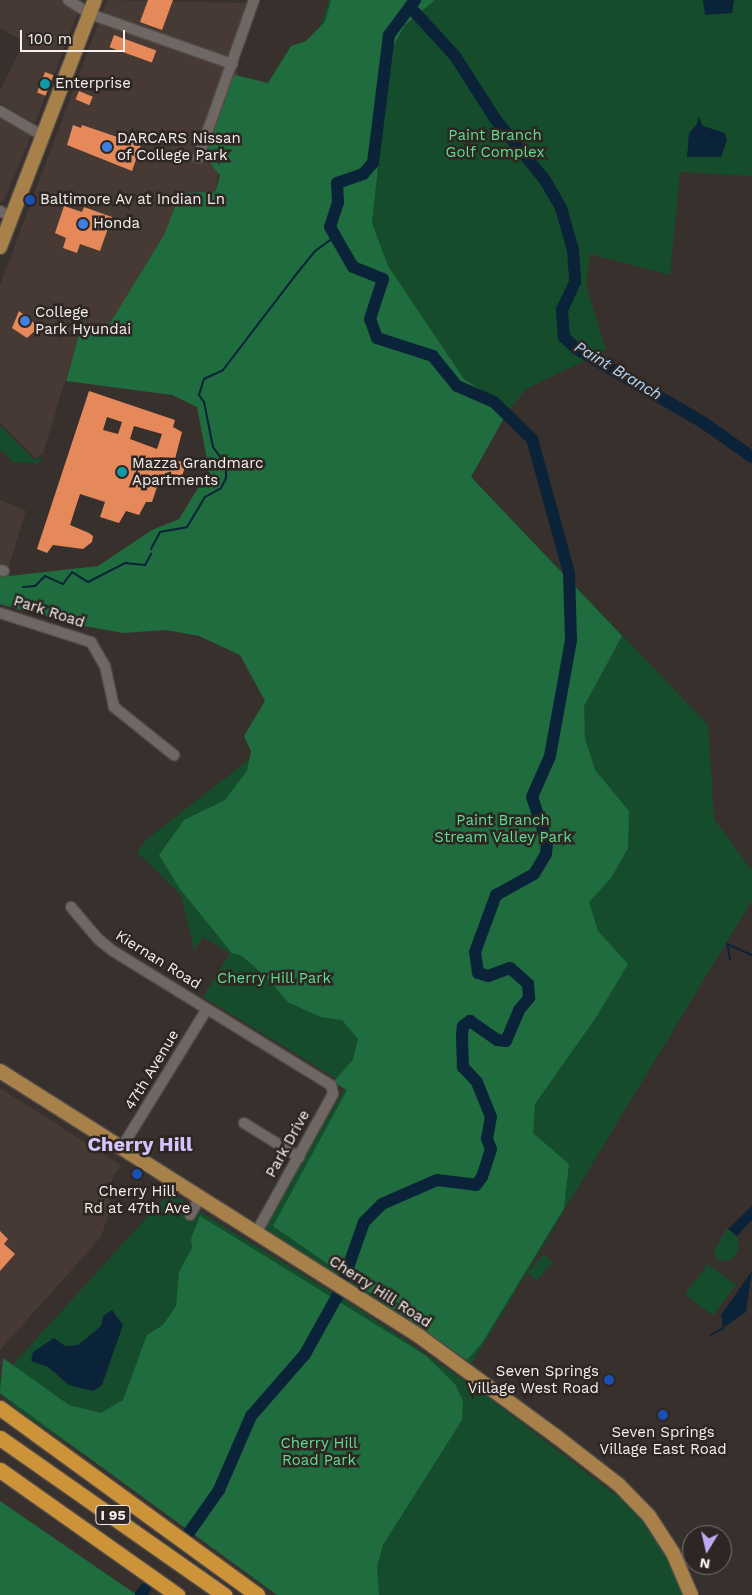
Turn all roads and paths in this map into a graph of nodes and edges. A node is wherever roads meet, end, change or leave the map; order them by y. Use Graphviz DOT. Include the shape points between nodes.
graph roads {
  1 [pos="68,0"];
  2 [pos="95,0"];
  3 [pos="254,0"];
  4 [pos="90,14"];
  5 [pos="232,64"];
  6 [pos="0,111"];
  7 [pos="43,136"];
  8 [pos="198,158"];
  9 [pos="6,214"];
  10 [pos="0,247"];
  11 [pos="0,613"];
  12 [pos="174,755"];
  13 [pos="70,907"];
  14 [pos="207,1009"];
  15 [pos="0,1071"];
  16 [pos="315,1075"];
  17 [pos="244,1123"];
  18 [pos="122,1147"];
  19 [pos="299,1156"];
  20 [pos="200,1196"];
  21 [pos="190,1215"];
  22 [pos="256,1233"];
  23 [pos="0,1408"];
  24 [pos="0,1438"];
  25 [pos="0,1470"];
  26 [pos="177,1595"];
  27 [pos="224,1595"];
  28 [pos="257,1595"];
  29 [pos="691,1595"];
  1 -- 4 [label="street"];
  2 -- 4 [label="main road"];
  3 -- 5 [label="street"];
  4 -- 5 [label="street"];
  4 -- 7 [label="main road"];
  5 -- 8 [label="street"];
  6 -- 7 [label="street"];
  7 -- 9 [label="main road"];
  9 -- 10 [label="main road"];
  11 -- 12 [label="street, Park Road" via="91,642 105,666 114,707"];
  13 -- 14 [label="street, Kiernan Road" via="113,951"];
  14 -- 16 [label="street, Kiernan Road"];
  14 -- 18 [label="street, 47th Avenue"];
  15 -- 18 [label="main road, Cherry Hill Road"];
  16 -- 19 [label="street, Park Drive" via="331,1085 333,1094"];
  17 -- 19 [label="street"];
  18 -- 20 [label="main road, Cherry Hill Road"];
  19 -- 22 [label="street, Park Drive"];
  20 -- 21 [label="street"];
  20 -- 22 [label="main road, Cherry Hill Road"];
  22 -- 29 [label="main road, Cherry Hill Road" via="419,1336 614,1482 665,1538"];
  23 -- 28 [label="highway"];
  24 -- 27 [label="highway, I 95"];
  25 -- 26 [label="highway, I 95"];
}
